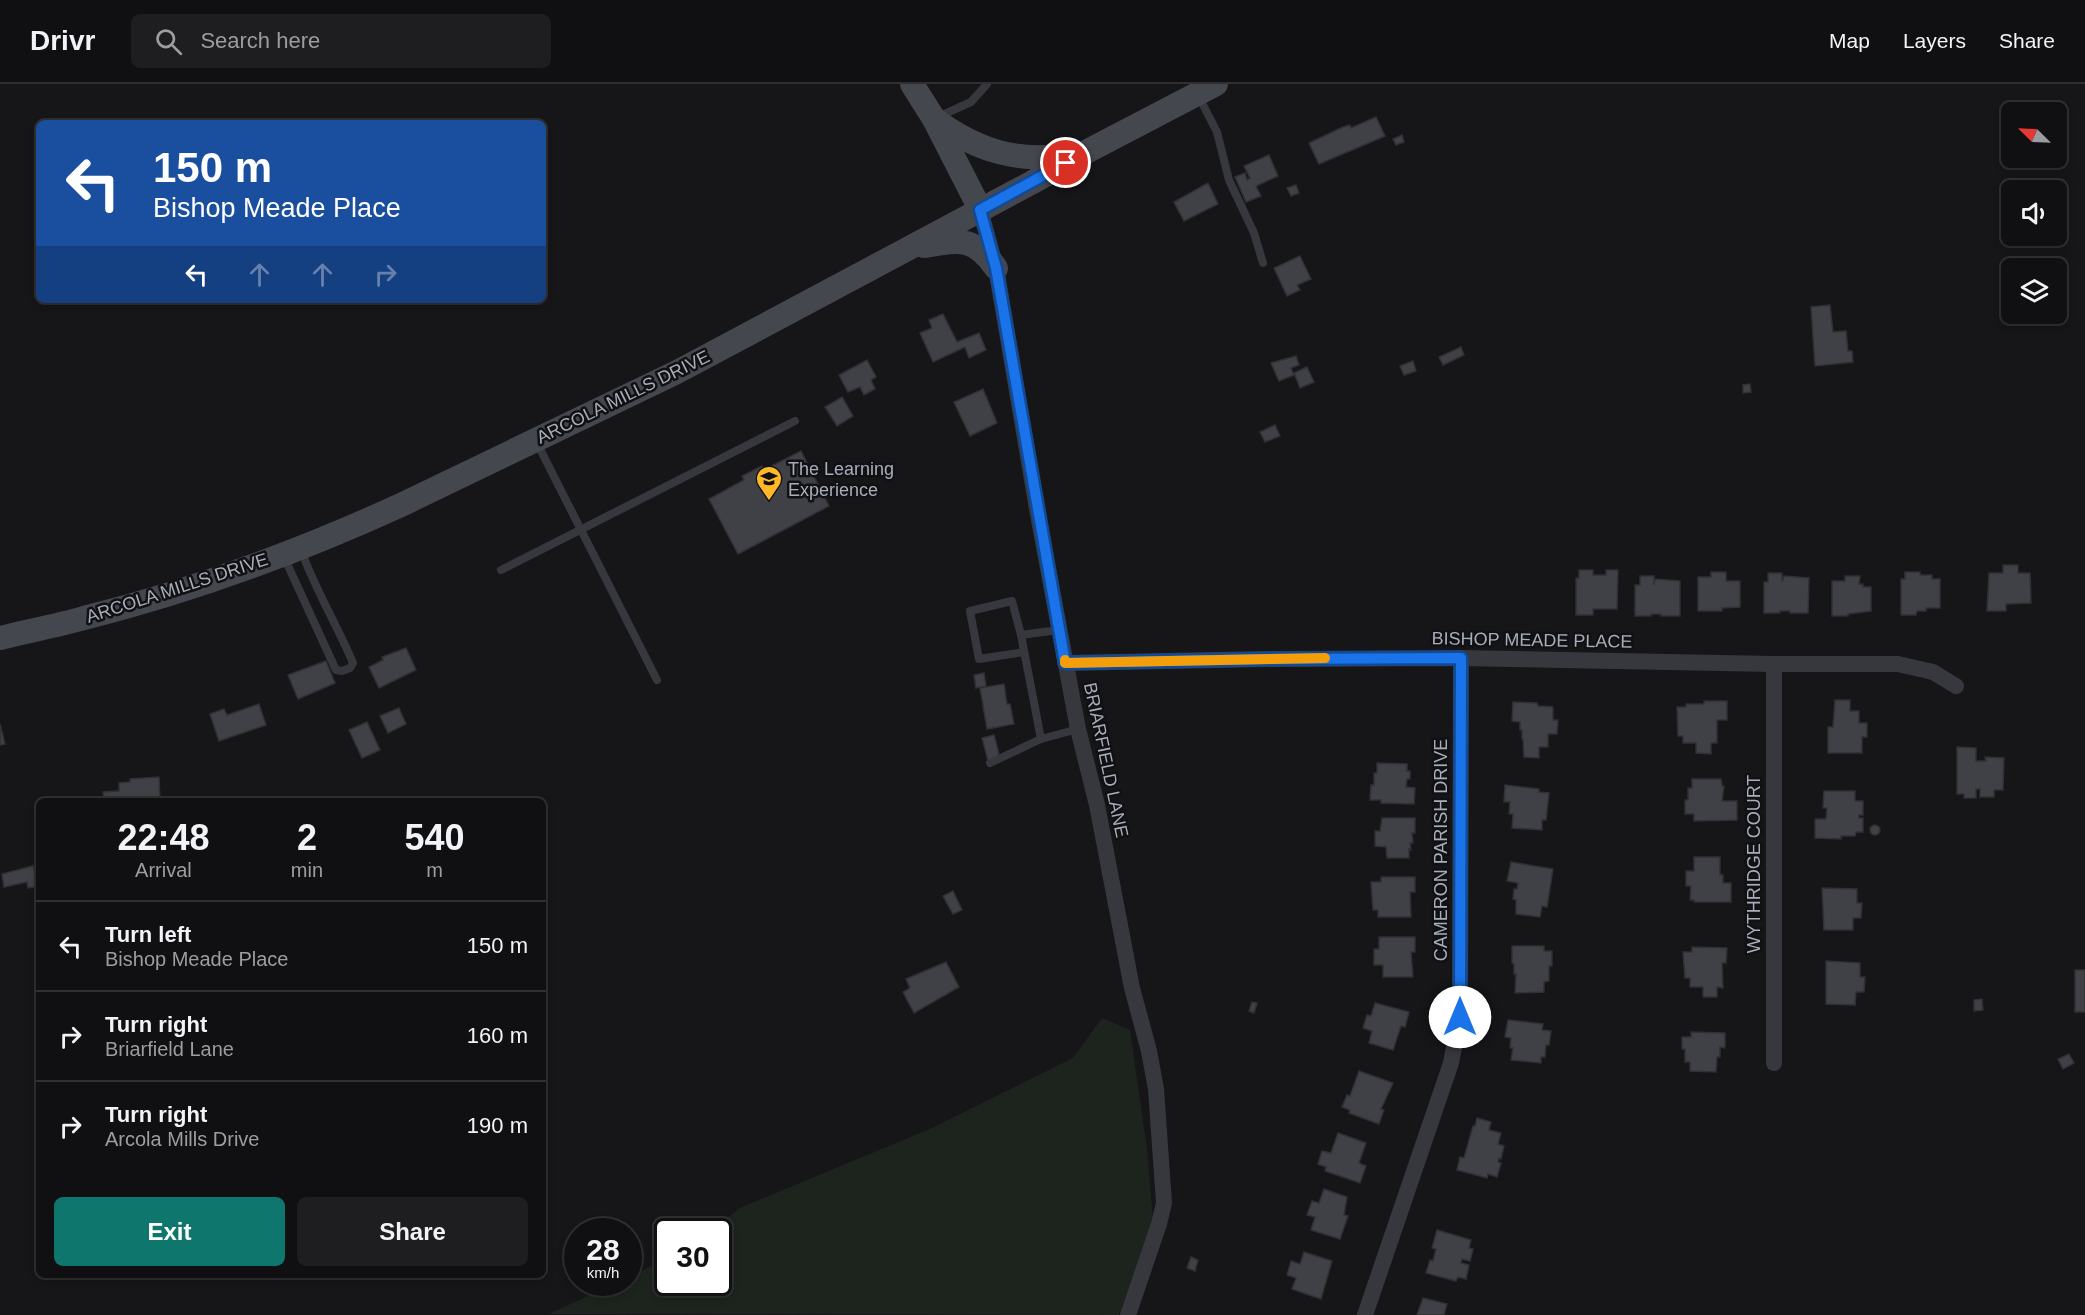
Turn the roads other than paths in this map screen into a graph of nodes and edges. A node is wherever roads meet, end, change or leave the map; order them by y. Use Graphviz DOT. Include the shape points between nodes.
graph roads {
  1 [pos="912,84"];
  2 [pos="987,84"];
  3 [pos="1207,89"];
  4 [pos="934,118"];
  5 [pos="1084,153"];
  6 [pos="980,210"];
  7 [pos="907,249"];
  8 [pos="1263,263"];
  9 [pos="996,268"];
  10 [pos="795,421"];
  11 [pos="536,441"];
  12 [pos="581,530"];
  13 [pos="291,550"];
  14 [pos="501,570"];
  15 [pos="1058,630"];
  16 [pos="1021,635"];
  17 [pos="0,638"];
  18 [pos="1024,652"];
  19 [pos="1461,658"];
  20 [pos="1065,663"];
  21 [pos="1774,664"];
  22 [pos="657,680"];
  23 [pos="1956,686"];
  24 [pos="1078,729"];
  25 [pos="1041,739"];
  26 [pos="990,763"];
  27 [pos="1774,1063"];
  28 [pos="1128,1315"];
  29 [pos="1365,1315"];
  1 -- 4 [label="street"];
  2 -- 4 [label="lane" via="971,102"];
  3 -- 5 [label="street, ARCOLA MILLS DRIVE"];
  3 -- 8 [label="lane" via="1229,180 1254,233"];
  4 -- 5 [label="street" via="967,141 996,152 1035,158"];
  4 -- 6 [label="street"];
  5 -- 6 [label="street, ARCOLA MILLS DRIVE"];
  6 -- 7 [label="street, ARCOLA MILLS DRIVE"];
  6 -- 9 [label="street, BRIARFIELD LANE"];
  7 -- 9 [label="street" via="968,242 980,249"];
  7 -- 11 [label="street, ARCOLA MILLS DRIVE" via="677,372"];
  9 -- 15 [label="street, BRIARFIELD LANE"];
  10 -- 12 [label="lane"];
  11 -- 12 [label="lane"];
  11 -- 13 [label="street, ARCOLA MILLS DRIVE" via="381,514"];
  12 -- 14 [label="lane"];
  12 -- 22 [label="lane"];
  13 -- 13 [label="lane" via="336,670 350,668 352,663 308,568"];
  13 -- 17 [label="street, ARCOLA MILLS DRIVE" via="195,586"];
  15 -- 16 [label="lane"];
  15 -- 20 [label="street, BRIARFIELD LANE"];
  16 -- 18 [label="lane"];
  16 -- 18 [label="lane" via="1012,601 970,611 979,659"];
  18 -- 25 [label="lane"];
  19 -- 20 [label="street, BISHOP MEADE PLACE"];
  19 -- 21 [label="street, BISHOP MEADE PLACE"];
  19 -- 29 [label="street, CAMERON PARISH DRIVE" via="1460,1017 1451,1063"];
  20 -- 24 [label="street, BRIARFIELD LANE"];
  21 -- 23 [label="street, BISHOP MEADE PLACE" via="1898,664 1933,672"];
  21 -- 27 [label="street, WYTHRIDGE COURT"];
  24 -- 25 [label="lane"];
  24 -- 28 [label="street, BRIARFIELD LANE" via="1156,1089 1164,1203"];
  25 -- 26 [label="lane"];
}
